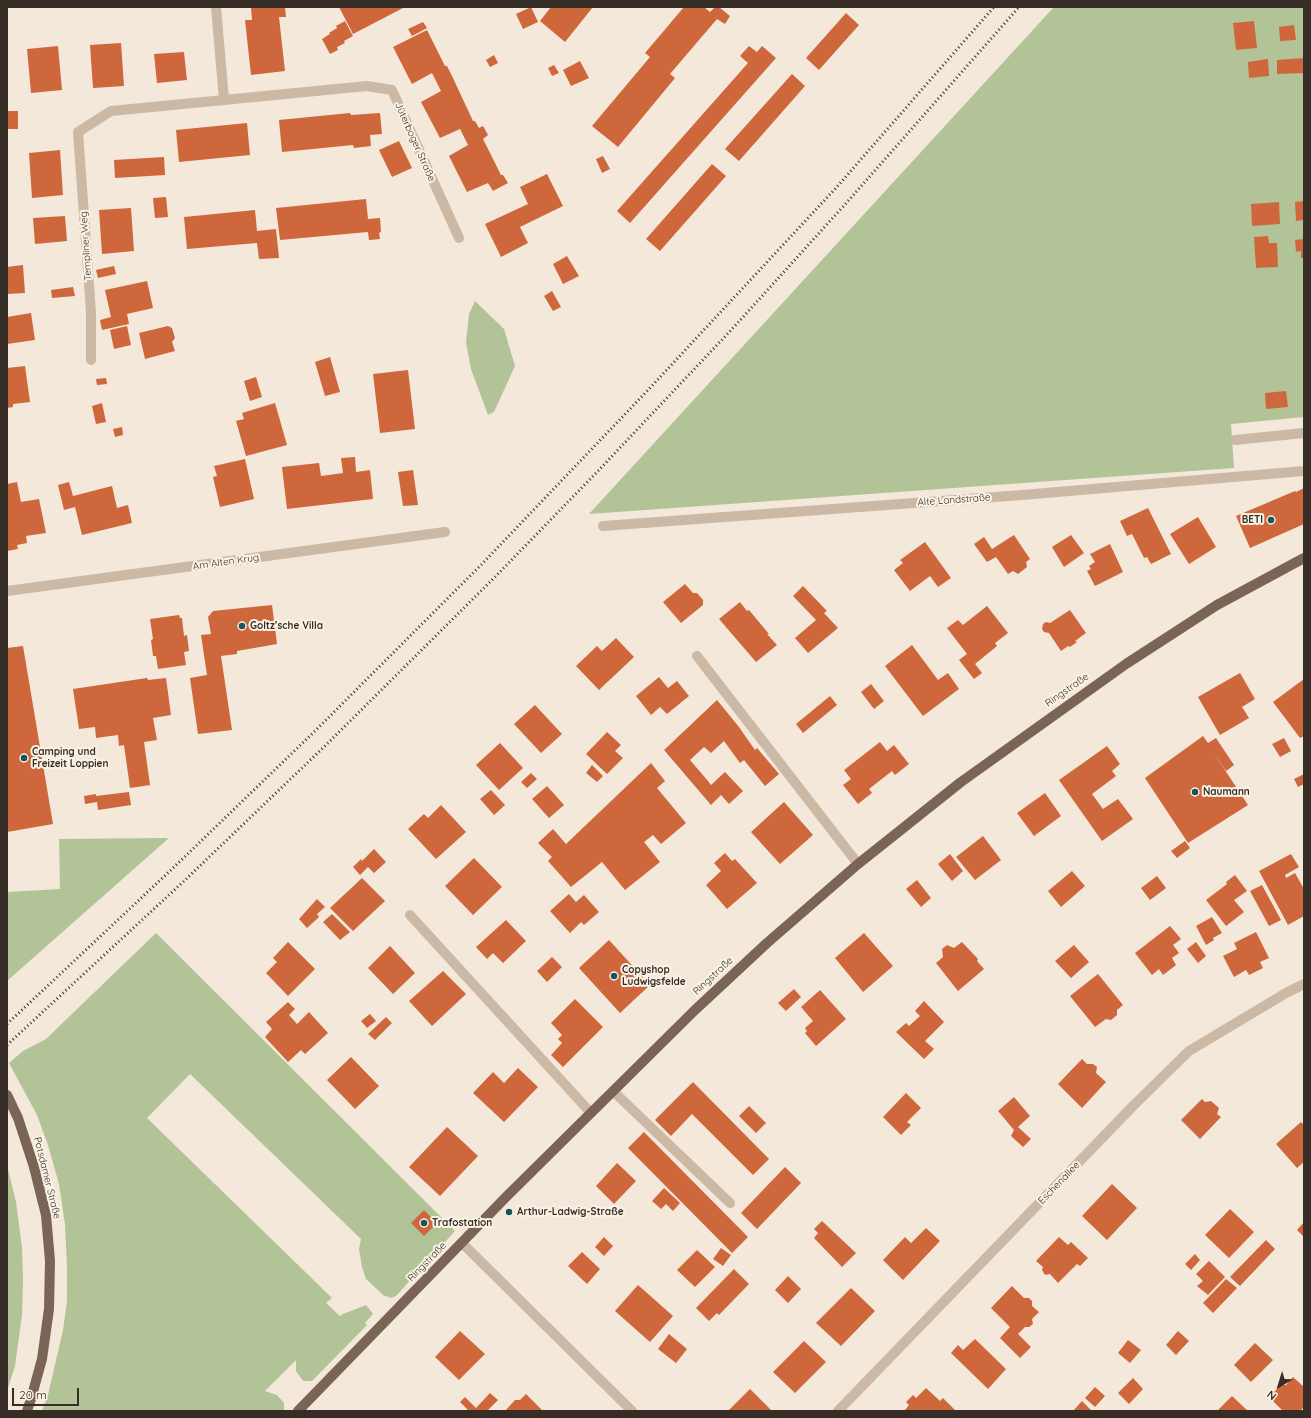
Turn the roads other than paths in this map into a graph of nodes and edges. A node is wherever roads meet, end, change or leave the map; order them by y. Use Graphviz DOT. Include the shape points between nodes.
graph roads {
  1 [pos="216,7"];
  2 [pos="224,100"];
  3 [pos="78,132"];
  4 [pos="459,238"];
  5 [pos="91,360"];
  6 [pos="1304,433"];
  7 [pos="1235,440"];
  8 [pos="1304,471"];
  9 [pos="603,526"];
  10 [pos="445,532"];
  11 [pos="1304,558"];
  12 [pos="7,591"];
  13 [pos="697,656"];
  14 [pos="858,864"];
  15 [pos="410,914"];
  16 [pos="1304,984"];
  17 [pos="613,1091"];
  18 [pos="7,1096"];
  19 [pos="591,1113"];
  20 [pos="730,1203"];
  21 [pos="462,1243"];
  22 [pos="27,1411"];
  23 [pos="298,1411"];
  24 [pos="632,1411"];
  25 [pos="838,1411"];
  1 -- 2 [label="street"];
  2 -- 3 [label="street, Jüterboger Straße" via="111,111"];
  2 -- 4 [label="street, Jüterboger Straße" via="367,86 392,90"];
  3 -- 5 [label="street, Templiner Weg" via="91,312"];
  6 -- 7 [label="street"];
  8 -- 9 [label="street, Alte Landstraße"];
  10 -- 12 [label="street, Am Alten Krug"];
  11 -- 14 [label="main road, Ringstraße" via="1216,605 1126,664 961,782"];
  13 -- 14 [label="street"];
  14 -- 17 [label="main road, Ringstraße" via="767,943"];
  15 -- 19 [label="street"];
  16 -- 25 [label="street, Eschenallee" via="1189,1051"];
  17 -- 19 [label="main road, Ringstraße"];
  17 -- 20 [label="street"];
  18 -- 22 [label="main road, Potsdamer Straße" via="18,1118 34,1167 46,1214 50,1261 49,1309 42,1359"];
  19 -- 21 [label="main road, Ringstraße"];
  21 -- 23 [label="main road, Ringstraße"];
  21 -- 24 [label="street"];
}
